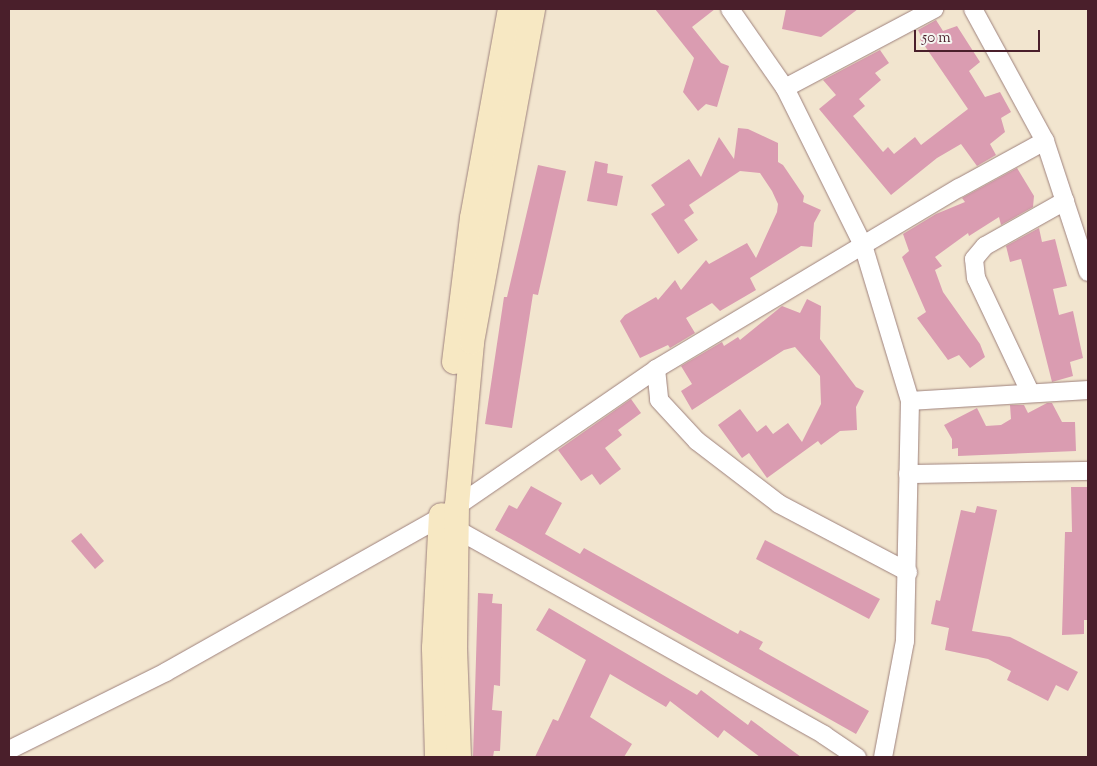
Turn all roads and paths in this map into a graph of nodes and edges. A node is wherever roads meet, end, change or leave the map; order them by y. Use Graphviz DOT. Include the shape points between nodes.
graph roads {
  1 [pos="510,9"];
  2 [pos="533,9"];
  3 [pos="730,9"];
  4 [pos="934,9"];
  5 [pos="974,9"];
  6 [pos="786,88"];
  7 [pos="1045,141"];
  8 [pos="1065,201"];
  9 [pos="863,246"];
  10 [pos="1088,272"];
  11 [pos="656,368"];
  12 [pos="1088,390"];
  13 [pos="1030,392"];
  14 [pos="910,400"];
  15 [pos="1088,471"];
  16 [pos="908,474"];
  17 [pos="451,517"];
  18 [pos="908,572"];
  19 [pos="9,750"];
  20 [pos="437,757"];
  21 [pos="459,757"];
  22 [pos="857,757"];
  23 [pos="883,757"];
  1 -- 17 [label="street" via="457,327"];
  2 -- 17 [label="street" via="472,342"];
  3 -- 6 [label="street"];
  4 -- 6 [label="street"];
  5 -- 7 [label="street"];
  6 -- 9 [label="street"];
  7 -- 8 [label="street"];
  7 -- 9 [label="street"];
  8 -- 10 [label="street"];
  8 -- 13 [label="street" via="985,246 974,259 976,278"];
  9 -- 11 [label="street"];
  9 -- 14 [label="street"];
  11 -- 17 [label="street"];
  11 -- 18 [label="street" via="659,400 697,441 779,504"];
  12 -- 13 [label="street"];
  13 -- 14 [label="street"];
  14 -- 16 [label="street"];
  15 -- 16 [label="street"];
  16 -- 18 [label="street"];
  17 -- 19 [label="street" via="166,672"];
  17 -- 20 [label="street" via="434,648"];
  17 -- 21 [label="street"];
  17 -- 22 [label="street"];
  18 -- 23 [label="street" via="905,641"];
}
